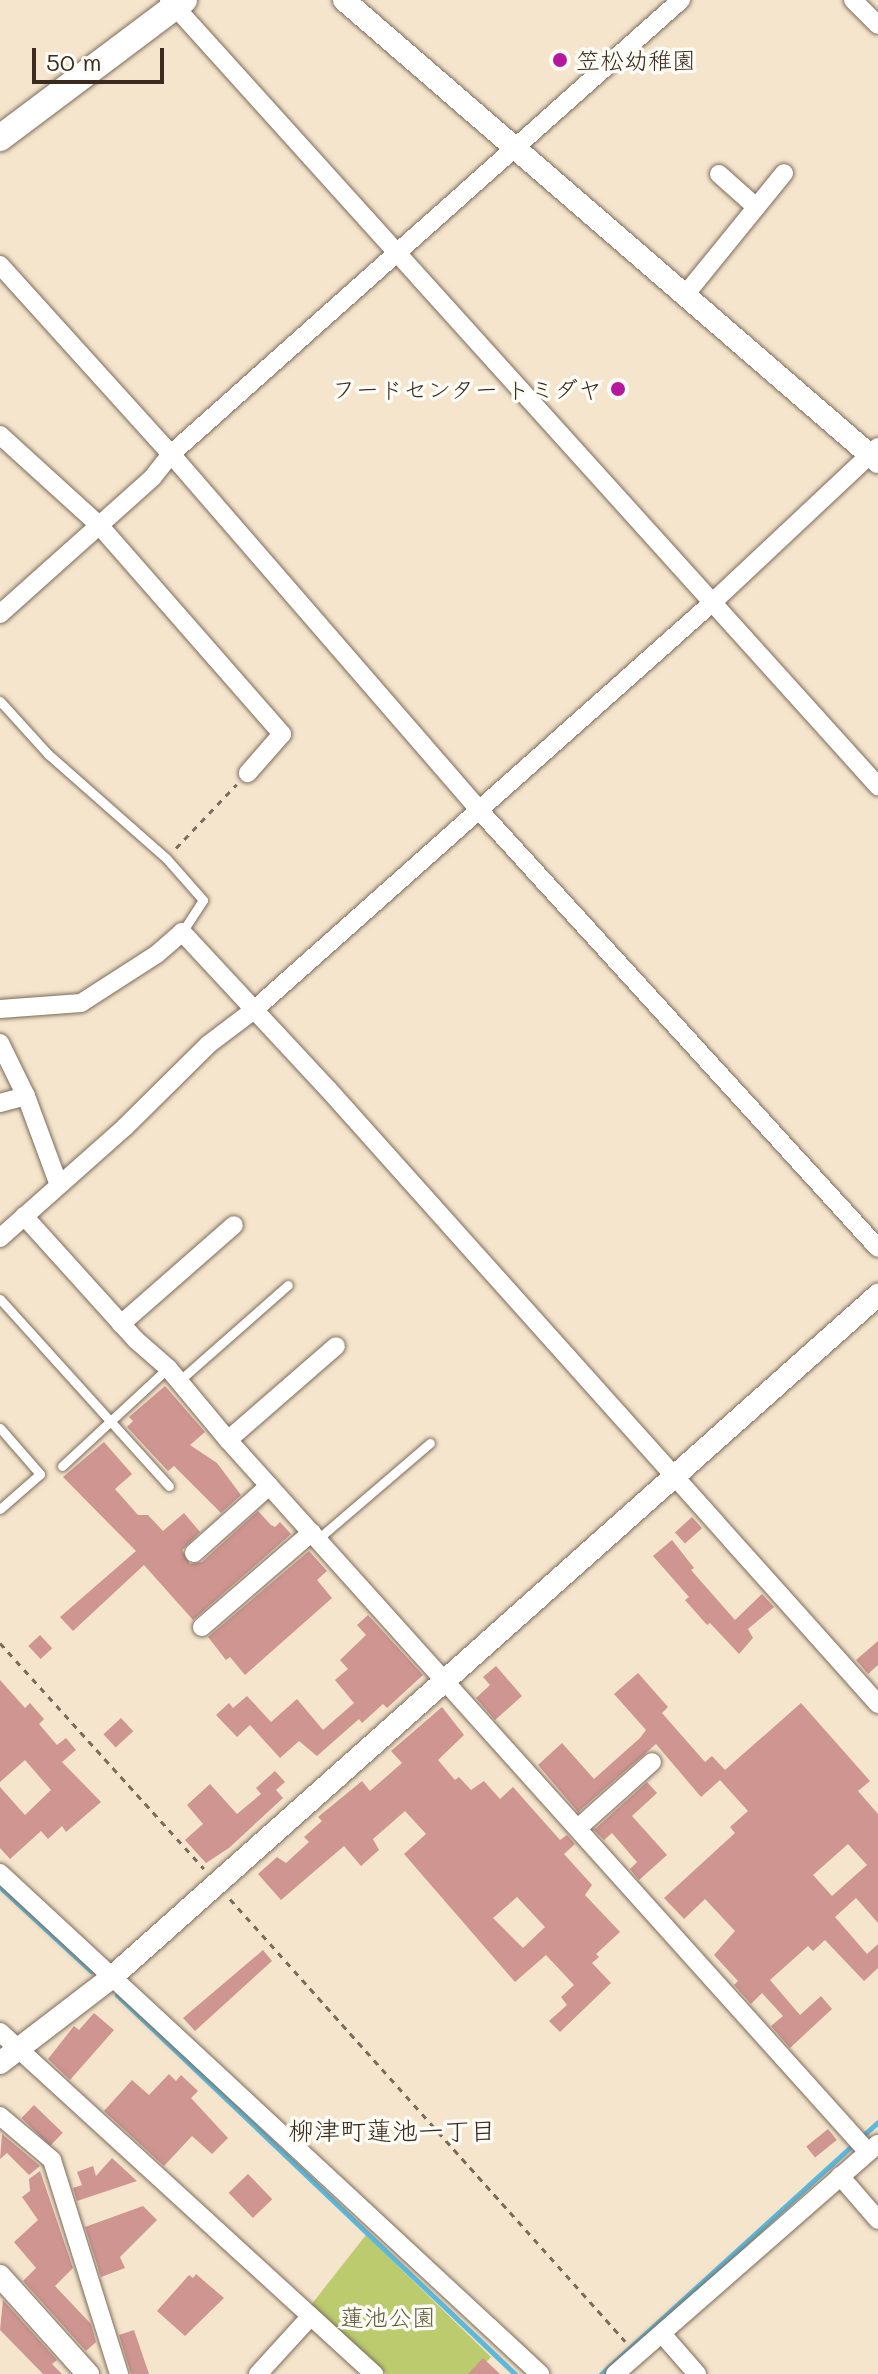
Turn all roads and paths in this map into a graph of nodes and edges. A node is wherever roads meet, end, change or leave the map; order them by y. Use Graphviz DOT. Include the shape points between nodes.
graph roads {
  1 [pos="344,0"];
  2 [pos="681,0"];
  3 [pos="853,0"];
  4 [pos="176,2"];
  5 [pos="878,25"];
  6 [pos="0,138"];
  7 [pos="514,148"];
  8 [pos="784,173"];
  9 [pos="719,174"];
  10 [pos="756,207"];
  11 [pos="400,252"];
  12 [pos="0,265"];
  13 [pos="685,295"];
  14 [pos="0,435"];
  15 [pos="171,454"];
  16 [pos="876,455"];
  17 [pos="99,525"];
  18 [pos="714,601"];
  19 [pos="0,614"];
  20 [pos="0,701"];
  21 [pos="248,773"];
  22 [pos="878,786"];
  23 [pos="479,810"];
  24 [pos="166,858"];
  25 [pos="182,932"];
  26 [pos="0,1009"];
  27 [pos="254,1010"];
  28 [pos="0,1043"];
  29 [pos="26,1096"];
  30 [pos="0,1103"];
  31 [pos="59,1185"];
  32 [pos="24,1216"];
  33 [pos="234,1225"];
  34 [pos="0,1238"];
  35 [pos="878,1248"];
  36 [pos="288,1285"];
  37 [pos="878,1295"];
  38 [pos="0,1299"];
  39 [pos="121,1324"];
  40 [pos="336,1346"];
  41 [pos="174,1374"];
  42 [pos="112,1423"];
  43 [pos="0,1428"];
  44 [pos="228,1440"];
  45 [pos="430,1443"];
  46 [pos="62,1466"];
  47 [pos="674,1478"];
  48 [pos="169,1486"];
  49 [pos="269,1486"];
  50 [pos="0,1509"];
  51 [pos="316,1535"];
  52 [pos="194,1553"];
  53 [pos="202,1627"];
  54 [pos="0,1643"];
  55 [pos="446,1681"];
  56 [pos="878,1704"];
  57 [pos="652,1762"];
  58 [pos="578,1828"];
  59 [pos="0,1873"];
  60 [pos="216,1884"];
  61 [pos="112,1977"];
  62 [pos="0,2032"];
  63 [pos="9,2056"];
  64 [pos="0,2116"];
  65 [pos="873,2148"];
  66 [pos="840,2176"];
  67 [pos="878,2220"];
  68 [pos="0,2276"];
  69 [pos="310,2317"];
  70 [pos="663,2335"];
  71 [pos="637,2355"];
  72 [pos="88,2374"];
  73 [pos="119,2374"];
  74 [pos="258,2374"];
  75 [pos="374,2374"];
  76 [pos="540,2374"];
  77 [pos="615,2374"];
  78 [pos="697,2374"];
  1 -- 7 [label="street"];
  2 -- 7 [label="street"];
  3 -- 5 [label="street"];
  4 -- 6 [label="main road"];
  4 -- 11 [label="street"];
  7 -- 11 [label="street"];
  7 -- 13 [label="street"];
  8 -- 10 [label="street"];
  9 -- 10 [label="street"];
  10 -- 13 [label="street"];
  11 -- 15 [label="street"];
  11 -- 18 [label="street"];
  12 -- 15 [label="street"];
  13 -- 16 [label="street"];
  14 -- 17 [label="street"];
  15 -- 17 [label="street"];
  15 -- 23 [label="street"];
  16 -- 18 [label="street"];
  17 -- 19 [label="street"];
  17 -- 21 [label="street" via="282,734"];
  18 -- 22 [label="street"];
  18 -- 23 [label="street"];
  20 -- 24 [label="lane" via="48,754"];
  21 -- 24 [label="path"];
  23 -- 27 [label="street"];
  23 -- 35 [label="street"];
  24 -- 25 [label="lane" via="203,900"];
  25 -- 26 [label="street" via="81,1003"];
  25 -- 27 [label="street"];
  27 -- 31 [label="street" via="209,1044"];
  27 -- 47 [label="street"];
  28 -- 29 [label="street"];
  29 -- 30 [label="street"];
  29 -- 31 [label="street"];
  31 -- 32 [label="street"];
  32 -- 34 [label="street"];
  32 -- 39 [label="street"];
  33 -- 39 [label="street"];
  36 -- 41 [label="lane"];
  37 -- 47 [label="street"];
  38 -- 42 [label="lane"];
  39 -- 41 [label="street"];
  40 -- 44 [label="street"];
  41 -- 42 [label="lane"];
  41 -- 44 [label="street"];
  42 -- 46 [label="lane"];
  42 -- 48 [label="lane"];
  43 -- 50 [label="lane" via="40,1474"];
  44 -- 49 [label="street"];
  45 -- 51 [label="lane"];
  47 -- 55 [label="street"];
  47 -- 56 [label="street"];
  49 -- 51 [label="street"];
  49 -- 52 [label="street"];
  51 -- 53 [label="street"];
  51 -- 55 [label="street"];
  54 -- 60 [label="path"];
  55 -- 58 [label="street"];
  55 -- 60 [label="street"];
  57 -- 58 [label="street"];
  58 -- 65 [label="street"];
  59 -- 61 [label="street"];
  60 -- 61 [label="street"];
  60 -- 71 [label="path"];
  61 -- 63 [label="street"];
  61 -- 76 [label="street"];
  62 -- 63 [label="street"];
  63 -- 69 [label="street"];
  64 -- 73 [label="street" via="52,2160"];
  65 -- 66 [label="street"];
  66 -- 67 [label="street"];
  66 -- 70 [label="street"];
  68 -- 72 [label="street"];
  69 -- 74 [label="street"];
  69 -- 75 [label="street"];
  70 -- 71 [label="street"];
  70 -- 78 [label="street"];
  71 -- 77 [label="street"];
}
